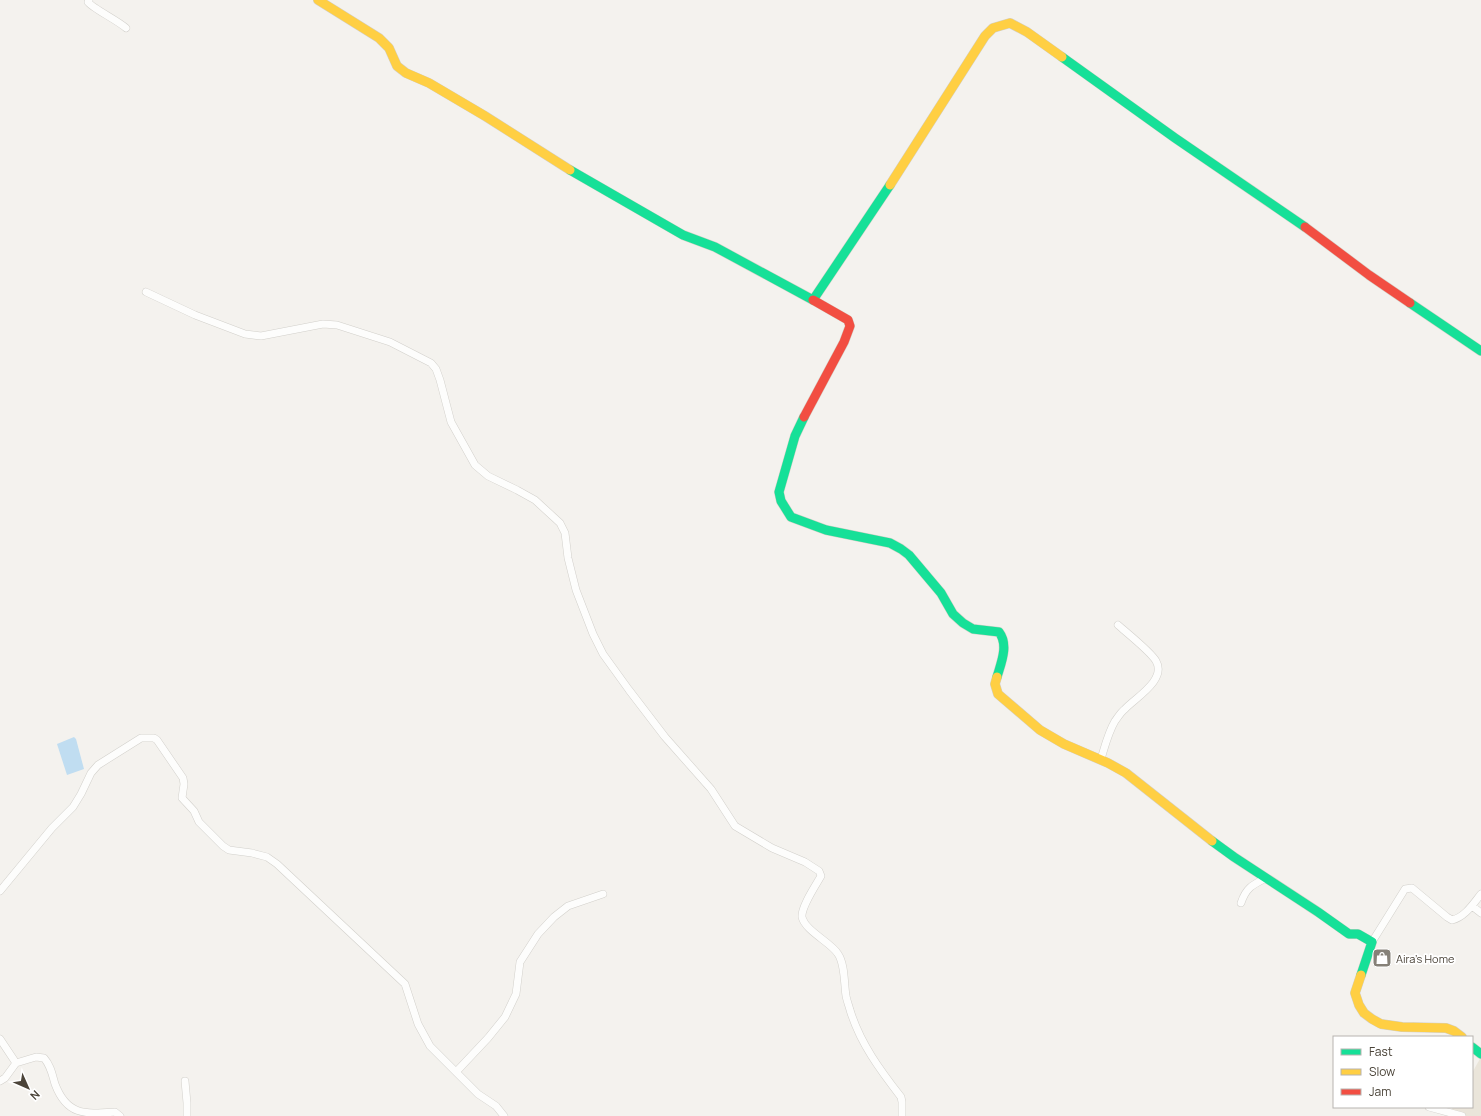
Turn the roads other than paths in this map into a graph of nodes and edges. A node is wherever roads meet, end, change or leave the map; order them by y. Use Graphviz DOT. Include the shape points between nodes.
graph roads {
  1 [pos="89,0"];
  2 [pos="318,0"];
  3 [pos="126,28"];
  4 [pos="146,292"];
  5 [pos="813,300"];
  6 [pos="1481,351"];
  7 [pos="1118,625"];
  8 [pos="1101,759"];
  9 [pos="1266,878"];
  10 [pos="0,891"];
  11 [pos="603,894"];
  12 [pos="1481,894"];
  13 [pos="1241,903"];
  14 [pos="1472,906"];
  15 [pos="1481,913"];
  16 [pos="1372,942"];
  17 [pos="1460,1036"];
  18 [pos="0,1039"];
  19 [pos="1473,1048"];
  20 [pos="1481,1054"];
  21 [pos="16,1063"];
  22 [pos="456,1072"];
  23 [pos="0,1081"];
  24 [pos="185,1081"];
  25 [pos="1433,1108"];
  26 [pos="120,1116"];
  27 [pos="187,1116"];
  28 [pos="504,1116"];
  29 [pos="902,1116"];
  30 [pos="1462,1116"];
  1 -- 3 [label="street" via="91,6"];
  2 -- 5 [label="street" via="384,42 397,66 406,73 429,83 479,112 584,178 683,235 715,247"];
  4 -- 29 [label="street" via="195,315 245,334 261,336 323,324 337,325 390,342 431,363 440,380 452,422 476,465 488,476 535,500 560,523 565,533 576,590 593,634 603,654 629,690 711,789 735,826 819,871 821,876 802,916 804,922 837,952 841,959 846,996 855,1026 865,1048 901,1097"];
  5 -- 6 [label="street" via="985,36 993,28 1010,23 1027,32 1174,138"];
  5 -- 8 [label="street" via="848,320 850,326 795,436 779,492 788,514 826,530 890,543 909,555 963,624 973,629 995,631 1003,637 1004,653 995,684 998,694 1048,735"];
  7 -- 8 [label="street" via="1152,656 1157,662 1158,669 1155,680 1115,722"];
  8 -- 9 [label="street" via="1125,773 1210,839"];
  9 -- 13 [label="street" via="1249,887"];
  9 -- 16 [label="street" via="1345,932 1358,934"];
  10 -- 22 [label="street" via="52,828 73,807 98,765 141,738 154,738 183,778 182,798 194,811 199,822 229,850 267,857 277,864 405,984 418,1024 430,1046"];
  11 -- 22 [label="street" via="568,906 538,934 520,962 516,994 505,1017"];
  12 -- 14 [label="street"];
  14 -- 15 [label="street"];
  14 -- 16 [label="street" via="1452,920 1412,888 1405,889"];
  16 -- 17 [label="street" via="1355,993 1356,1002 1368,1017 1379,1024 1406,1028 1449,1029"];
  18 -- 21 [label="street"];
  19 -- 20 [label="street"];
  21 -- 23 [label="street"];
  21 -- 26 [label="street" via="36,1057 44,1058 49,1064 65,1104 82,1113 115,1112"];
  22 -- 28 [label="street"];
  24 -- 27 [label="street"];
  25 -- 30 [label="street"];
}
